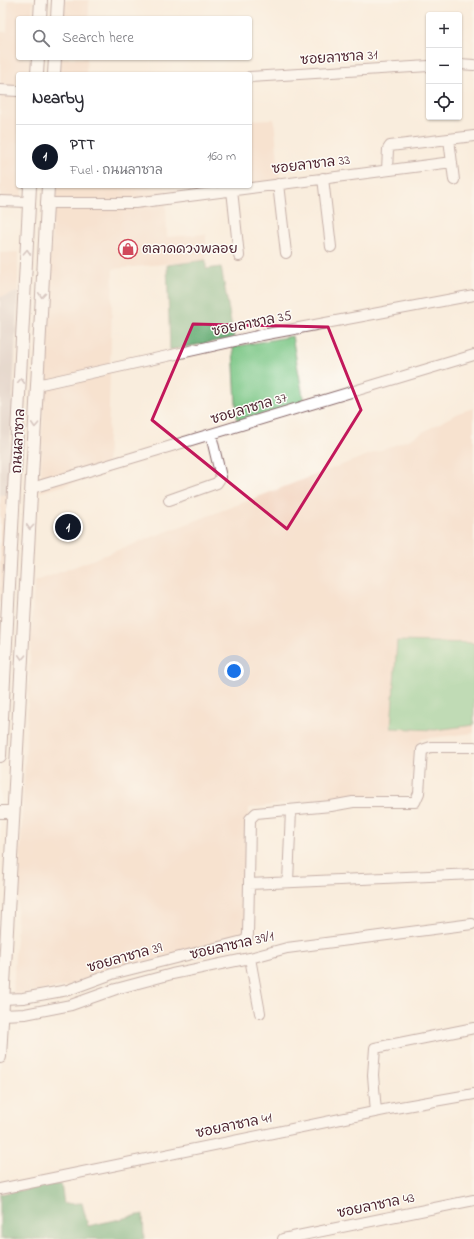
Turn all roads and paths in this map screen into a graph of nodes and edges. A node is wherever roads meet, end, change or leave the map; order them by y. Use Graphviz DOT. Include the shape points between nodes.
graph roads {
  1 [pos="41,0"];
  2 [pos="58,0"];
  3 [pos="40,16"];
  4 [pos="57,16"];
  5 [pos="38,60"];
  6 [pos="55,60"];
  7 [pos="462,64"];
  8 [pos="474,65"];
  9 [pos="426,66"];
  10 [pos="37,72"];
  11 [pos="54,72"];
  12 [pos="252,77"];
  13 [pos="0,90"];
  14 [pos="16,91"];
  15 [pos="474,136"];
  16 [pos="449,139"];
  17 [pos="452,162"];
  18 [pos="387,170"];
  19 [pos="323,178"];
  20 [pos="454,180"];
  21 [pos="278,184"];
  22 [pos="252,187"];
  23 [pos="30,188"];
  24 [pos="48,188"];
  25 [pos="247,188"];
  26 [pos="232,190"];
  27 [pos="0,201"];
  28 [pos="29,202"];
  29 [pos="46,203"];
  30 [pos="331,247"];
  31 [pos="286,253"];
  32 [pos="239,256"];
  33 [pos="474,294"];
  34 [pos="474,355"];
  35 [pos="37,385"];
  36 [pos="211,435"];
  37 [pos="32,488"];
  38 [pos="169,500"];
  39 [pos="3,645"];
  40 [pos="474,748"];
  41 [pos="0,749"];
  42 [pos="291,810"];
  43 [pos="0,812"];
  44 [pos="13,812"];
  45 [pos="474,874"];
  46 [pos="288,882"];
  47 [pos="249,884"];
  48 [pos="472,924"];
  49 [pos="250,958"];
  50 [pos="3,961"];
  51 [pos="3,999"];
  52 [pos="260,1013"];
  53 [pos="2,1015"];
  54 [pos="474,1028"];
  55 [pos="0,1057"];
  56 [pos="474,1094"];
  57 [pos="376,1112"];
  58 [pos="0,1190"];
  59 [pos="474,1200"];
  60 [pos="283,1239"];
  1 -- 3 [label="street"];
  2 -- 4 [label="street"];
  5 -- 10 [label="street"];
  6 -- 11 [label="street"];
  7 -- 8 [label="street"];
  9 -- 12 [label="street, ซอยลาซาล 31"];
  13 -- 14 [label="street"];
  15 -- 16 [label="street"];
  16 -- 17 [label="street"];
  16 -- 18 [label="street" via="390,146"];
  17 -- 18 [label="street, ซอยลาซาล 33"];
  17 -- 20 [label="street"];
  18 -- 19 [label="street, ซอยลาซาล 33"];
  19 -- 21 [label="street, ซอยลาซาล 33"];
  19 -- 30 [label="street"];
  21 -- 22 [label="street, ซอยลาซาล 33"];
  21 -- 31 [label="street"];
  23 -- 28 [label="street, ถนนลาซาล"];
  24 -- 29 [label="street, ถนนลาซาล"];
  25 -- 26 [label="street, ซอยลาซาล 33"];
  26 -- 29 [label="street, ซอยลาซาล 33" via="135,203"];
  26 -- 32 [label="street"];
  27 -- 28 [label="street"];
  28 -- 29 [label="street"];
  39 -- 28 [label="street, ถนนลาซาล, one-way"];
  29 -- 35 [label="street, ถนนลาซาล, one-way"];
  33 -- 35 [label="street, ซอยลาซาล 35" via="262,336"];
  34 -- 36 [label="street, ซอยลาซาล 37"];
  35 -- 37 [label="street, ถนนลาซาล, one-way"];
  36 -- 37 [label="street, ซอยลาซาล 37"];
  36 -- 38 [label="street" via="220,481"];
  37 -- 44 [label="street, ถนนลาซาล, one-way"];
  39 -- 41 [label="street, ถนนลาซาล"];
  40 -- 42 [label="street, ซอยลาซาล 39" via="430,747 422,750 419,793 415,802 352,802"];
  42 -- 46 [label="street"];
  42 -- 47 [label="street, ซอยลาซาล 39" via="252,815"];
  43 -- 44 [label="street"];
  44 -- 50 [label="street, ถนนลาซาล"];
  45 -- 46 [label="street"];
  46 -- 47 [label="street"];
  47 -- 51 [label="street, ซอยลาซาล 39" via="248,934 247,939 243,941 112,974 68,990"];
  48 -- 49 [label="street, ซอยลาซาล 39/1" via="287,948"];
  49 -- 52 [label="street"];
  49 -- 53 [label="street, ซอยลาซาล 39/1" via="172,974 116,989 71,1005 25,1014"];
  50 -- 51 [label="street, ถนนลาซาล"];
  51 -- 53 [label="street, ถนนลาซาล"];
  53 -- 55 [label="street, ถนนลาซาล"];
  54 -- 57 [label="street" via="375,1048 373,1075"];
  56 -- 57 [label="street, ซอยลาซาล 41"];
  57 -- 58 [label="street, ซอยลาซาล 41"];
  59 -- 60 [label="street, ซอยลาซาล 43"];
}
